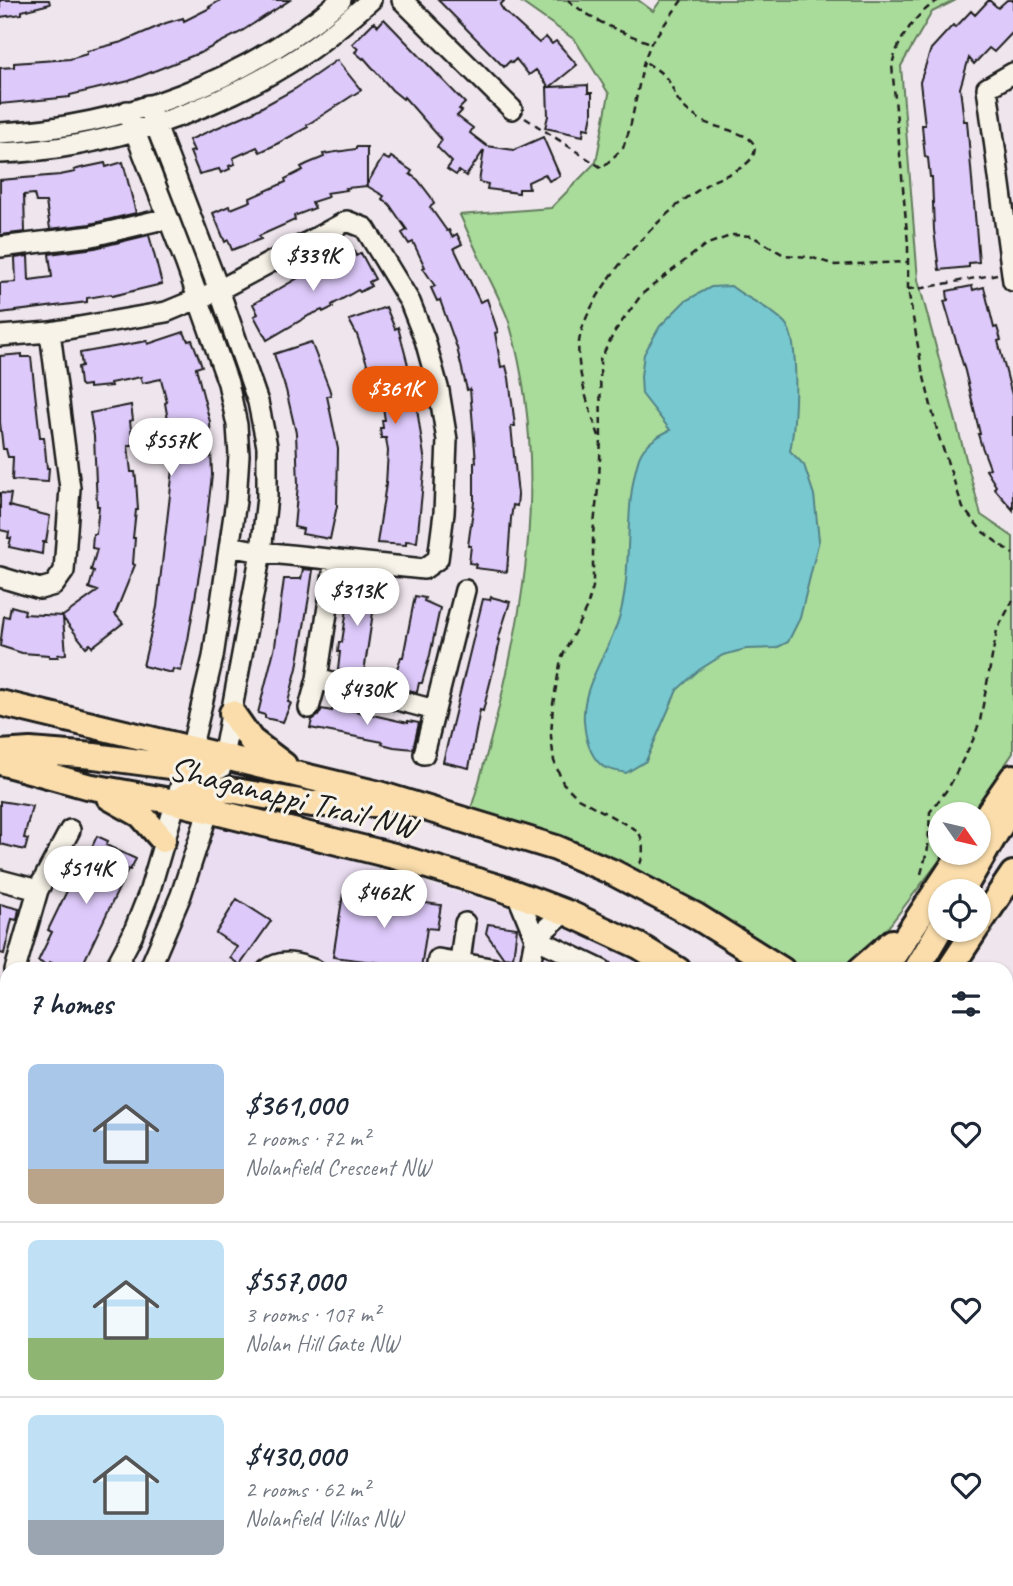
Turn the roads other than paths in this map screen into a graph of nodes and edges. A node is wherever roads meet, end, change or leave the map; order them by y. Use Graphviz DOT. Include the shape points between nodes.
graph roads {
  1 [pos="341,0"];
  2 [pos="371,0"];
  3 [pos="402,0"];
  4 [pos="1013,73"];
  5 [pos="148,105"];
  6 [pos="512,109"];
  7 [pos="127,111"];
  8 [pos="154,125"];
  9 [pos="133,130"];
  10 [pos="0,133"];
  11 [pos="0,153"];
  12 [pos="168,218"];
  13 [pos="0,247"];
  14 [pos="1012,273"];
  15 [pos="219,289"];
  16 [pos="197,298"];
  17 [pos="50,332"];
  18 [pos="0,336"];
  19 [pos="230,546"];
  20 [pos="261,552"];
  21 [pos="335,560"];
  22 [pos="0,577"];
  23 [pos="465,590"];
  24 [pos="317,680"];
  25 [pos="0,703"];
  26 [pos="309,708"];
  27 [pos="435,710"];
  28 [pos="232,713"];
  29 [pos="0,753"];
  30 [pos="424,754"];
  31 [pos="223,758"];
  32 [pos="188,760"];
  33 [pos="0,762"];
  34 [pos="293,772"];
  35 [pos="1013,777"];
  36 [pos="86,786"];
  37 [pos="213,800"];
  38 [pos="176,802"];
  39 [pos="417,804"];
  40 [pos="1013,804"];
  41 [pos="991,809"];
  42 [pos="70,830"];
  43 [pos="163,841"];
  44 [pos="953,865"];
  45 [pos="1013,874"];
  46 [pos="969,879"];
  47 [pos="0,880"];
  48 [pos="38,890"];
  49 [pos="517,894"];
  50 [pos="991,906"];
  51 [pos="565,912"];
  52 [pos="466,923"];
  53 [pos="914,923"];
  54 [pos="536,938"];
  55 [pos="932,942"];
  56 [pos="967,942"];
  57 [pos="17,962"];
  58 [pos="119,962"];
  59 [pos="152,962"];
  60 [pos="469,962"];
  61 [pos="531,962"];
  62 [pos="586,962"];
  63 [pos="665,962"];
  64 [pos="769,962"];
  65 [pos="869,962"];
  66 [pos="889,962"];
  67 [pos="921,962"];
  68 [pos="954,962"];
  1 -- 5 [label="street" via="252,61"];
  2 -- 8 [label="street" via="331,35 273,72"];
  3 -- 6 [label="street"];
  4 -- 14 [label="street" via="987,88"];
  5 -- 7 [label="street"];
  5 -- 8 [label="street"];
  7 -- 9 [label="street"];
  7 -- 10 [label="street"];
  8 -- 9 [label="street"];
  8 -- 15 [label="street"];
  9 -- 11 [label="street" via="68,145"];
  9 -- 12 [label="street"];
  12 -- 13 [label="street" via="92,236"];
  12 -- 16 [label="street"];
  15 -- 16 [label="street"];
  15 -- 20 [label="street" via="258,402 267,446"];
  15 -- 21 [label="street" via="347,221 365,228 410,302 429,353 447,440 438,559 424,569"];
  16 -- 17 [label="street" via="166,312"];
  16 -- 19 [label="street" via="228,383 237,425 239,455"];
  17 -- 18 [label="street"];
  17 -- 22 [label="street" via="70,488 64,571 54,585 40,589"];
  19 -- 20 [label="street"];
  19 -- 32 [label="street" via="213,657"];
  20 -- 21 [label="street"];
  20 -- 28 [label="street"];
  21 -- 24 [label="street"];
  23 -- 27 [label="street"];
  24 -- 26 [label="street"];
  24 -- 27 [label="street"];
  25 -- 32 [label="main road, Shaganappi Trail NW"];
  27 -- 30 [label="street"];
  28 -- 31 [label="street"];
  28 -- 34 [label="main road" via="251,740"];
  29 -- 32 [label="main road"];
  31 -- 32 [label="main road" via="200,771"];
  31 -- 34 [label="main road, Shaganappi Trail NW"];
  31 -- 37 [label="street"];
  32 -- 38 [label="street"];
  33 -- 36 [label="main road, Shaganappi Trail NW"];
  34 -- 39 [label="main road, Shaganappi Trail NW"];
  35 -- 41 [label="main road"];
  36 -- 38 [label="main road, Shaganappi Trail NW"];
  36 -- 43 [label="main road" via="141,815"];
  37 -- 38 [label="main road, Shaganappi Trail NW"];
  37 -- 39 [label="main road"];
  37 -- 49 [label="main road, Shaganappi Trail NW"];
  37 -- 59 [label="street"];
  38 -- 43 [label="street"];
  39 -- 64 [label="main road, Shaganappi Trail NW" via="556,848 632,882"];
  40 -- 46 [label="main road"];
  42 -- 48 [label="street"];
  43 -- 58 [label="street" via="149,893"];
  44 -- 53 [label="main road"];
  45 -- 50 [label="main road"];
  47 -- 48 [label="street"];
  48 -- 57 [label="street"];
  49 -- 51 [label="main road, Shaganappi Trail NW"];
  49 -- 54 [label="street"];
  51 -- 54 [label="street"];
  51 -- 63 [label="main road, Shaganappi Trail NW"];
  52 -- 60 [label="street"];
  53 -- 65 [label="main road"];
  53 -- 66 [label="main road"];
  54 -- 61 [label="street"];
  54 -- 62 [label="street"];
  55 -- 67 [label="main road"];
  56 -- 68 [label="main road"];
}
